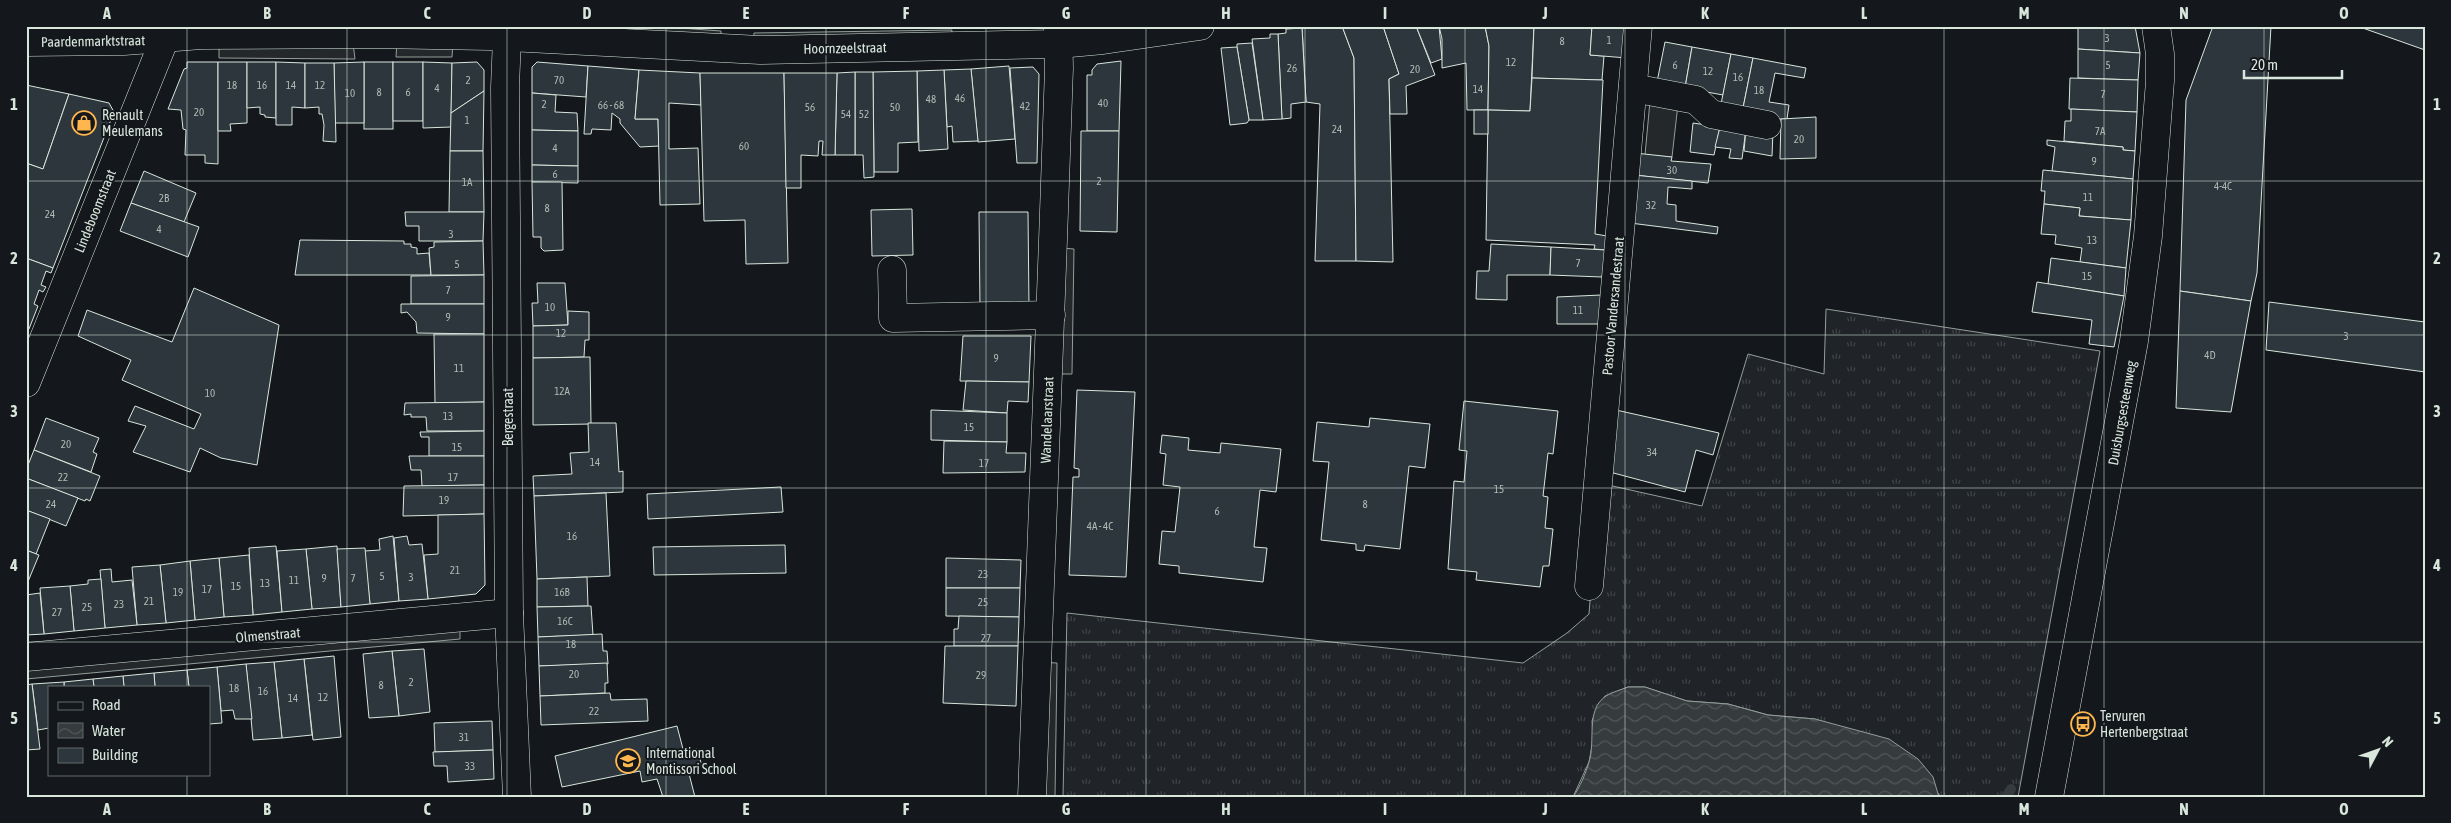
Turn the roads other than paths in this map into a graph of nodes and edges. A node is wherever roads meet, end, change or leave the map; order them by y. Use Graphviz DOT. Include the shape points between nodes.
graph roads {
  1 [pos="1200,26"];
  2 [pos="1638,26"];
  3 [pos="2156,26"];
  4 [pos="495,33"];
  5 [pos="1058,35"];
  6 [pos="165,38"];
  7 [pos="26,42"];
  8 [pos="1633,88"];
  9 [pos="1767,125"];
  10 [pos="892,270"];
  11 [pos="1051,315"];
  12 [pos="26,383"];
  13 [pos="1589,586"];
  14 [pos="509,613"];
  15 [pos="26,657"];
  16 [pos="517,797"];
  17 [pos="1032,797"];
  18 [pos="2049,797"];
  1 -- 5 [label="street, Hoornzeelstraat" via="1103,40"];
  2 -- 8 [label="street, Pastoor Vandersandestraat"];
  3 -- 18 [label="street, Duisburgsesteenweg" via="2160,81 2149,226 2134,341"];
  4 -- 5 [label="street, Hoornzeelstraat" via="760,50"];
  4 -- 6 [label="street, Paardenmarktstraat"];
  4 -- 14 [label="street, Bergestraat" via="505,87"];
  5 -- 11 [label="street, Wandelaarstraat"];
  6 -- 7 [label="street, Paardenmarktstraat"];
  6 -- 12 [label="street, Lindeboomstraat"];
  8 -- 9 [label="street" via="1696,100 1711,114"];
  8 -- 13 [label="street, Pastoor Vandersandestraat"];
  10 -- 11 [label="street" via="894,318"];
  11 -- 17 [label="street, Wandelaarstraat"];
  14 -- 15 [label="street, Olmenstraat"];
  14 -- 16 [label="street, Bergestraat"];
}
